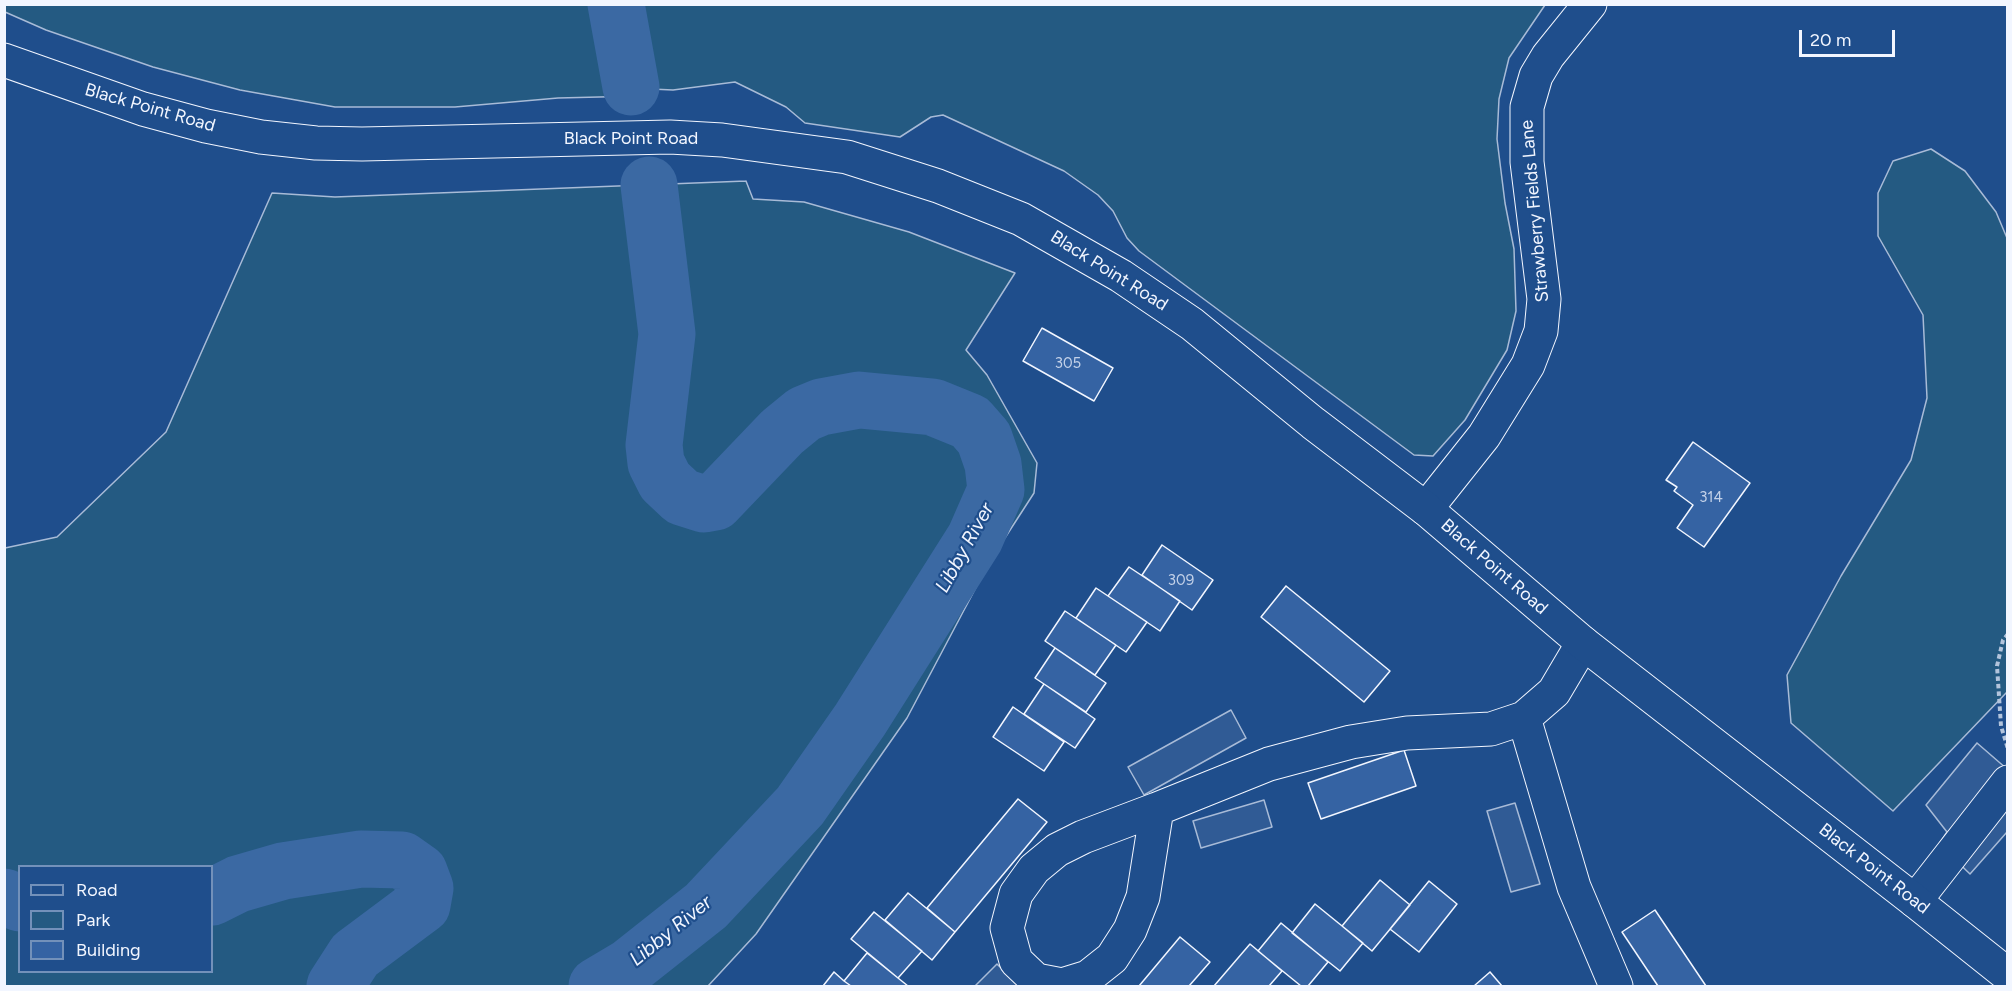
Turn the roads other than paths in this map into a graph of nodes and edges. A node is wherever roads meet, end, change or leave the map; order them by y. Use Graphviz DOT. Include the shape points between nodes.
graph roads {
  1 [pos="1590,4"];
  2 [pos="4,60"];
  3 [pos="1426,508"];
  4 [pos="1583,643"];
  5 [pos="1524,718"];
  6 [pos="2007,782"];
  7 [pos="1157,809"];
  8 [pos="1916,901"];
  9 [pos="2007,975"];
  10 [pos="1616,987"];
  1 -- 3 [label="main road, Strawberry Fields Lane" via="1536,75 1527,107 1527,162 1544,300 1541,331 1528,365 1484,436"];
  2 -- 3 [label="main road, Black Point Road" via="161,114 292,141 418,144 670,137 818,153 893,170 1021,219 1121,276 1192,324"];
  3 -- 4 [label="main road, Black Point Road"];
  4 -- 5 [label="main road" via="1554,692"];
  4 -- 8 [label="main road, Black Point Road"];
  5 -- 7 [label="main road" via="1491,729 1407,733 1351,742 1269,764"];
  5 -- 10 [label="main road" via="1574,887"];
  6 -- 8 [label="main road"];
  7 -- 7 [label="main road" via="1057,850 1034,869 1016,894 1008,928 1016,961 1036,980 1062,985 1088,977 1112,958 1130,930 1143,897"];
  8 -- 9 [label="main road, Black Point Road"];
}
